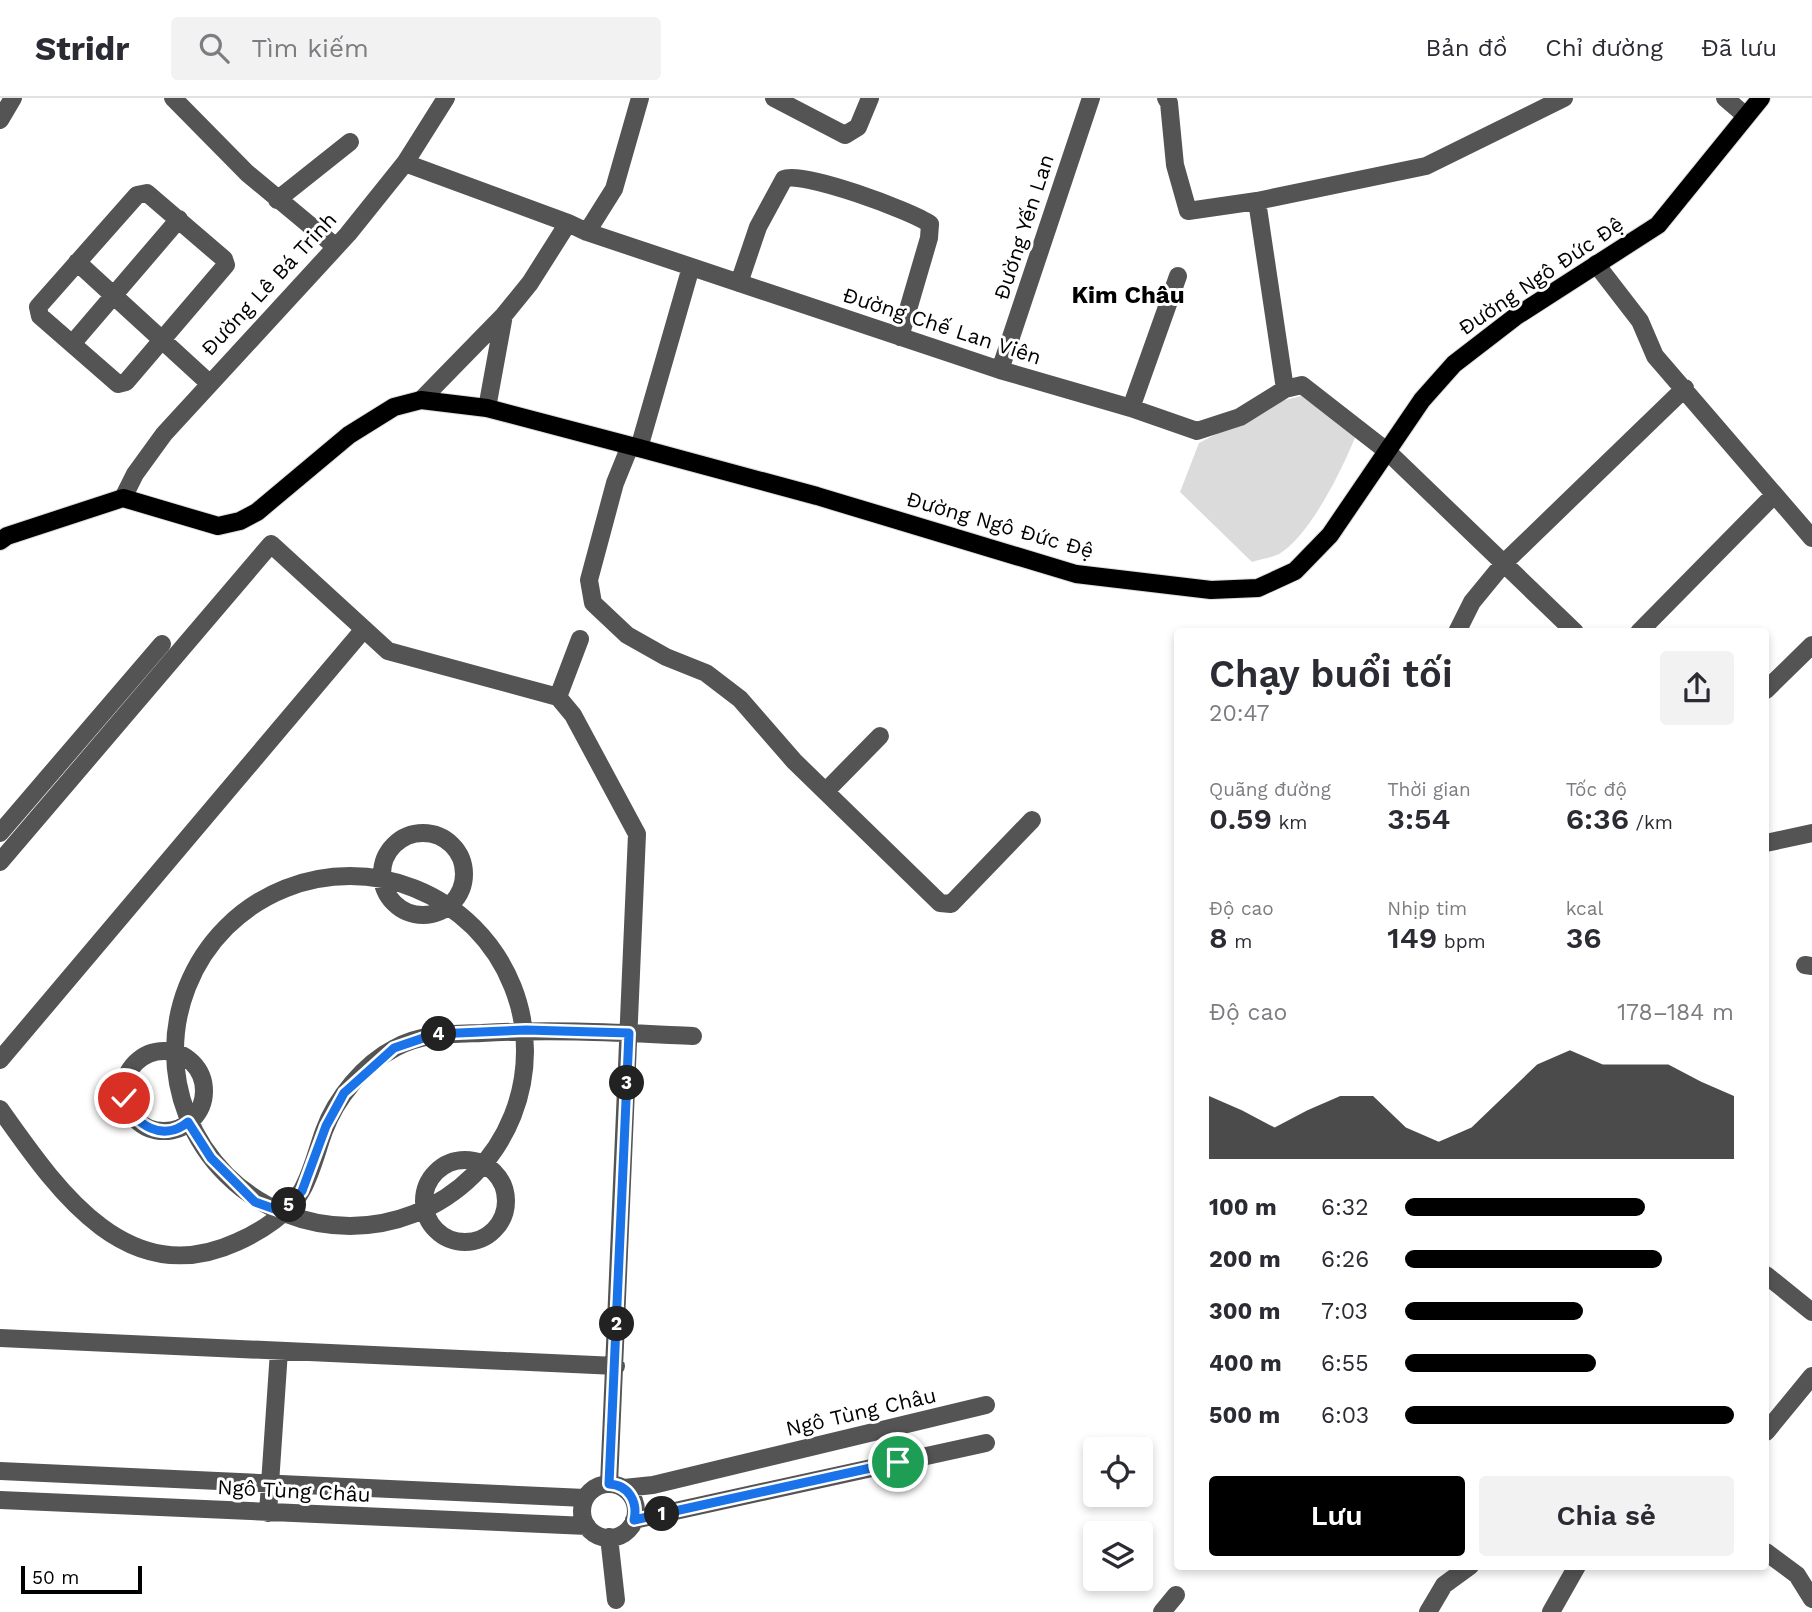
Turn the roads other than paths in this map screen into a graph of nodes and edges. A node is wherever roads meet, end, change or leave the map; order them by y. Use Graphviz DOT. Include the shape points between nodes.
graph roads {
  1 [pos="13,98"];
  2 [pos="446,98"];
  3 [pos="640,98"];
  4 [pos="774,98"];
  5 [pos="870,98"];
  6 [pos="1091,98"];
  7 [pos="1166,98"];
  8 [pos="1564,98"];
  9 [pos="1725,98"];
  10 [pos="1761,98"];
  11 [pos="185,102"];
  12 [pos="1746,116"];
  13 [pos="0,119"];
  14 [pos="350,142"];
  15 [pos="405,163"];
  16 [pos="277,200"];
  17 [pos="1257,201"];
  18 [pos="178,219"];
  19 [pos="568,223"];
  20 [pos="587,232"];
  21 [pos="336,247"];
  22 [pos="77,262"];
  23 [pos="1596,264"];
  24 [pos="691,267"];
  25 [pos="1178,276"];
  26 [pos="739,283"];
  27 [pos="113,295"];
  28 [pos="504,316"];
  29 [pos="900,337"];
  30 [pos="162,340"];
  31 [pos="72,344"];
  32 [pos="1000,370"];
  33 [pos="209,383"];
  34 [pos="1685,388"];
  35 [pos="1286,389"];
  36 [pos="421,400"];
  37 [pos="487,408"];
  38 [pos="1131,408"];
  39 [pos="635,447"];
  40 [pos="1388,452"];
  41 [pos="1774,495"];
  42 [pos="123,498"];
  43 [pos="2,536"];
  44 [pos="1812,538"];
  45 [pos="1504,564"];
  46 [pos="1459,628"];
  47 [pos="1572,628"];
  48 [pos="1643,628"];
  49 [pos="364,629"];
  50 [pos="580,639"];
  51 [pos="162,643"];
  52 [pos="1812,645"];
  53 [pos="1769,687"];
  54 [pos="558,697"];
  55 [pos="880,736"];
  56 [pos="826,791"];
  57 [pos="1032,820"];
  58 [pos="0,833"];
  59 [pos="1812,834"];
  60 [pos="1769,843"];
  61 [pos="0,862"];
  62 [pos="382,875"];
  63 [pos="450,906"];
  64 [pos="526,1030"];
  65 [pos="629,1033"];
  66 [pos="693,1037"];
  67 [pos="174,1053"];
  68 [pos="0,1060"];
  69 [pos="0,1109"];
  70 [pos="188,1122"];
  71 [pos="484,1164"];
  72 [pos="283,1212"];
  73 [pos="426,1213"];
  74 [pos="1769,1277"];
  75 [pos="1812,1312"];
  76 [pos="0,1338"];
  77 [pos="279,1351"];
  78 [pos="616,1366"];
  79 [pos="1812,1376"];
  80 [pos="986,1405"];
  81 [pos="1769,1428"];
  82 [pos="986,1443"];
  83 [pos="0,1471"];
  84 [pos="271,1483"];
  85 [pos="616,1486"];
  86 [pos="585,1497"];
  87 [pos="0,1500"];
  88 [pos="268,1513"];
  89 [pos="634,1520"];
  90 [pos="587,1526"];
  91 [pos="609,1537"];
  92 [pos="1769,1554"];
  93 [pos="1465,1570"];
  94 [pos="1575,1570"];
  95 [pos="1176,1595"];
  96 [pos="1812,1599"];
  97 [pos="616,1600"];
  98 [pos="1162,1612"];
  99 [pos="1428,1612"];
  100 [pos="1551,1612"];
  1 -- 13 [label="street"];
  2 -- 15 [label="street, Đường Lê Bá Trinh"];
  3 -- 20 [label="street" via="614,189"];
  4 -- 5 [label="street" via="845,135 858,127"];
  6 -- 32 [label="street, Đường Yến Lan"];
  7 -- 17 [label="street" via="1175,166 1188,211"];
  8 -- 17 [label="street" via="1426,166"];
  9 -- 12 [label="street"];
  10 -- 12 [label="main road, Đường Ngô Đức Đệ"];
  11 -- 16 [label="street"];
  12 -- 23 [label="main road, Đường Ngô Đức Đệ" via="1658,225"];
  14 -- 16 [label="street"];
  15 -- 19 [label="street, Đường Chế Lan Viên"];
  15 -- 21 [label="street, Đường Lê Bá Trinh"];
  16 -- 21 [label="street"];
  17 -- 35 [label="street"];
  18 -- 22 [label="street" via="151,195 137,195"];
  18 -- 27 [label="street"];
  18 -- 30 [label="street" via="226,265"];
  19 -- 20 [label="street, Đường Chế Lan Viên"];
  19 -- 28 [label="street"];
  20 -- 24 [label="street, Đường Chế Lan Viên"];
  21 -- 33 [label="street, Đường Lê Bá Trinh"];
  22 -- 27 [label="street"];
  22 -- 31 [label="street" via="37,307"];
  23 -- 34 [label="street" via="1640,321 1655,356"];
  23 -- 40 [label="main road, Đường Ngô Đức Đệ" via="1454,364"];
  24 -- 26 [label="street, Đường Chế Lan Viên"];
  24 -- 39 [label="street"];
  25 -- 38 [label="street"];
  26 -- 29 [label="street, Đường Chế Lan Viên"];
  26 -- 29 [label="street" via="758,227 783,179 816,180 930,224"];
  27 -- 30 [label="street"];
  27 -- 31 [label="street"];
  28 -- 36 [label="street"];
  28 -- 37 [label="street"];
  29 -- 32 [label="street, Đường Chế Lan Viên"];
  30 -- 31 [label="street" via="120,384"];
  30 -- 33 [label="street"];
  32 -- 38 [label="street, Đường Chế Lan Viên"];
  33 -- 42 [label="street, Đường Lê Bá Trinh" via="164,433"];
  34 -- 41 [label="street"];
  34 -- 45 [label="street"];
  35 -- 38 [label="street, Đường Chế Lan Viên" via="1240,417 1197,430"];
  35 -- 40 [label="street" via="1302,384"];
  36 -- 37 [label="main road, Đường Ngô Đức Đệ"];
  36 -- 42 [label="main road, Đường Ngô Đức Đệ" via="394,407 349,435 240,521 218,526"];
  37 -- 39 [label="main road, Đường Ngô Đức Đệ"];
  39 -- 40 [label="main road, Đường Ngô Đức Đệ" via="1076,574 1212,590 1258,589 1295,571 1330,535"];
  39 -- 56 [label="street" via="615,484 589,580 593,603 640,644 717,680"];
  40 -- 45 [label="street"];
  41 -- 44 [label="street"];
  41 -- 48 [label="street"];
  42 -- 43 [label="main road"];
  45 -- 46 [label="street" via="1472,602"];
  45 -- 47 [label="street"];
  49 -- 54 [label="street" via="388,651"];
  49 -- 61 [label="street" via="271,544"];
  49 -- 68 [label="street"];
  50 -- 54 [label="street"];
  51 -- 58 [label="street"];
  52 -- 53 [label="street"];
  54 -- 65 [label="street" via="573,715 637,834"];
  55 -- 56 [label="street"];
  56 -- 57 [label="street" via="909,876 946,905"];
  59 -- 60 [label="street"];
  62 -- 63 [label="street"];
  62 -- 63 [label="street" via="386,856 405,837 432,833 445,838 455,847 465,872 463,886"];
  62 -- 67 [label="street" via="297,883 245,908 205,949 180,1001"];
  63 -- 64 [label="street" via="466,917 505,964"];
  64 -- 65 [label="street"];
  64 -- 71 [label="street" via="526,1085 508,1134"];
  64 -- 72 [label="street" via="435,1034 394,1048 344,1093 326,1126 302,1191"];
  65 -- 66 [label="street"];
  65 -- 78 [label="street"];
  67 -- 70 [label="street"];
  67 -- 70 [label="street" via="147,1055 136,1063 124,1086 124,1098 136,1120 146,1127 171,1130"];
  69 -- 72 [label="street" via="58,1186 88,1217 111,1237 145,1251 205,1255 252,1236"];
  70 -- 72 [label="street" via="211,1158 255,1202"];
  71 -- 73 [label="street"];
  71 -- 73 [label="street" via="458,1160 436,1172 424,1195"];
  71 -- 73 [label="street" via="503,1184 506,1198 505,1212 489,1234 462,1242 449,1239 437,1231"];
  72 -- 73 [label="street" via="314,1223 367,1226"];
  74 -- 75 [label="street"];
  76 -- 77 [label="street"];
  77 -- 78 [label="street"];
  77 -- 84 [label="street"];
  78 -- 85 [label="street"];
  79 -- 81 [label="street"];
  80 -- 85 [label="street, Ngô Tùng Châu" via="653,1485"];
  82 -- 89 [label="street"];
  83 -- 84 [label="street, Ngô Tùng Châu"];
  84 -- 86 [label="street, Ngô Tùng Châu"];
  84 -- 88 [label="street"];
  85 -- 86 [label="street" via="598,1486"];
  85 -- 89 [label="street" via="634,1502"];
  86 -- 90 [label="street" via="582,1515"];
  87 -- 88 [label="street, Ngô Tùng Châu"];
  88 -- 90 [label="street, Ngô Tùng Châu"];
  89 -- 91 [label="street" via="622,1534"];
  90 -- 91 [label="street" via="597,1535"];
  91 -- 97 [label="street"];
  92 -- 96 [label="street" via="1797,1575"];
  93 -- 99 [label="street" via="1444,1585"];
  94 -- 100 [label="street"];
  95 -- 98 [label="street"];
}
